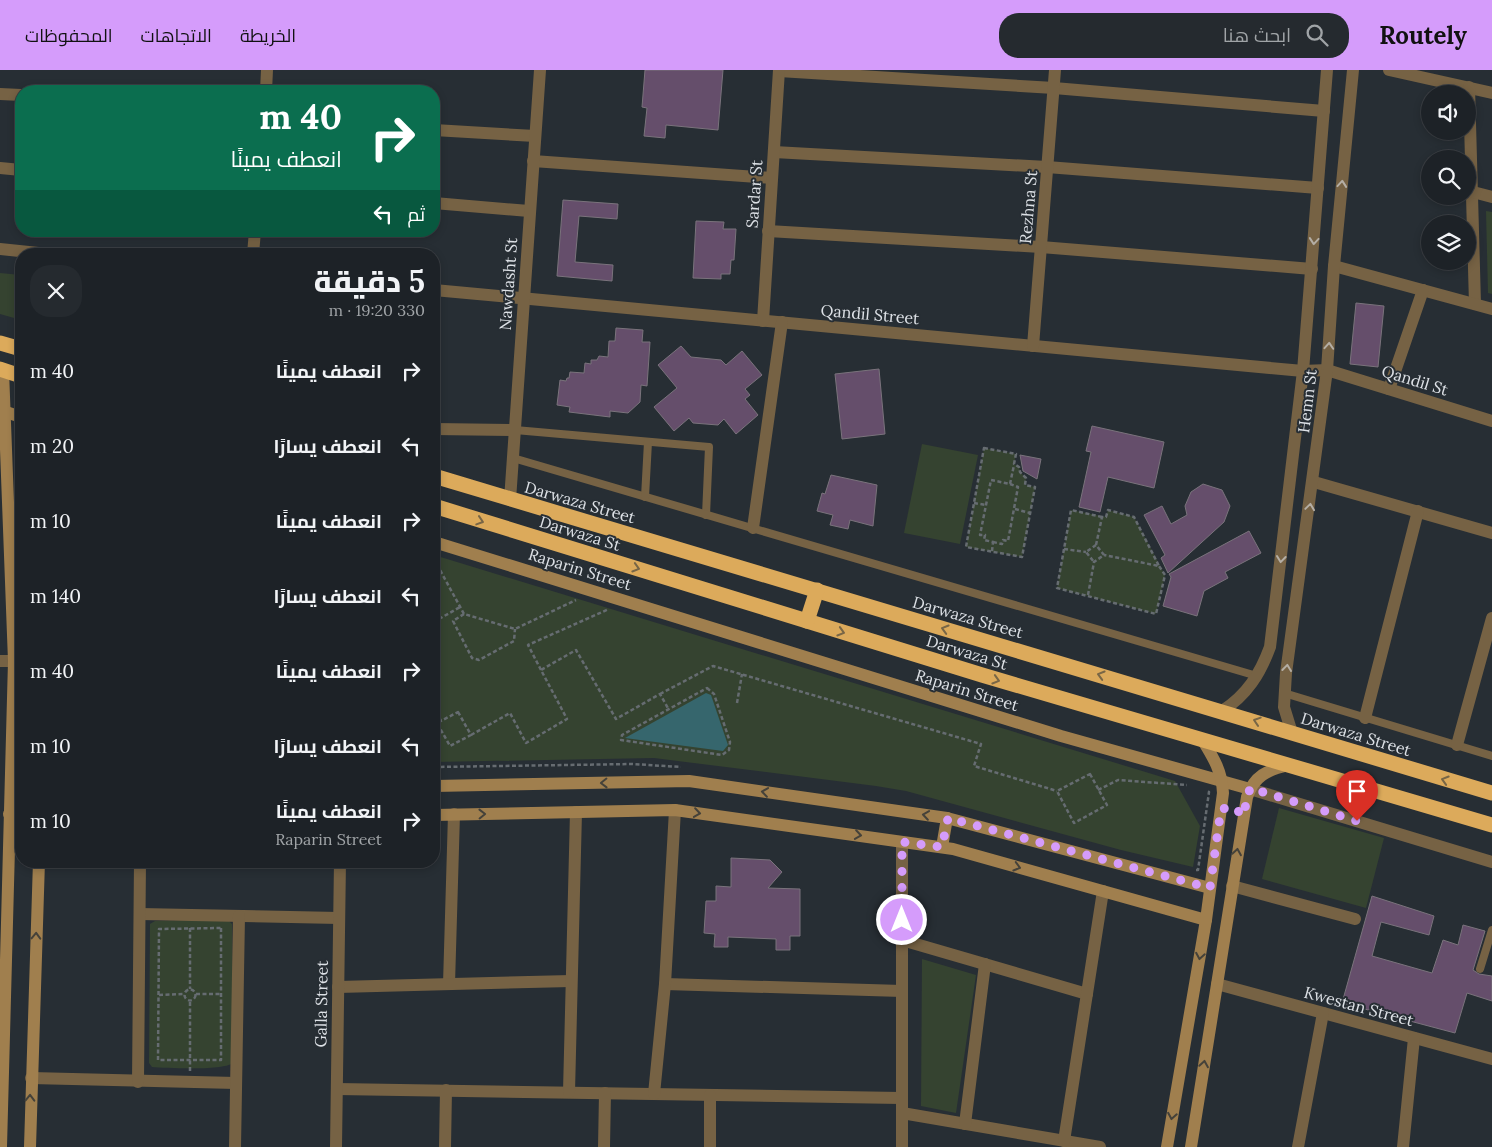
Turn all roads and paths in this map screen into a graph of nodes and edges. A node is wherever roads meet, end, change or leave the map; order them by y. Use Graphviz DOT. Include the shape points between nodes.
graph roads {
  1 [pos="267,70"];
  2 [pos="540,70"];
  3 [pos="1055,70"];
  4 [pos="1327,70"];
  5 [pos="1353,70"];
  6 [pos="1389,70"];
  7 [pos="779,71"];
  8 [pos="266,85"];
  9 [pos="1460,85"];
  10 [pos="1054,88"];
  11 [pos="1476,89"];
  12 [pos="1492,93"];
  13 [pos="0,94"];
  14 [pos="15,95"];
  15 [pos="1324,111"];
  16 [pos="440,130"];
  17 [pos="535,136"];
  18 [pos="774,152"];
  19 [pos="533,161"];
  20 [pos="1048,167"];
  21 [pos="0,168"];
  22 [pos="15,169"];
  23 [pos="771,178"];
  24 [pos="1318,188"];
  25 [pos="1476,193"];
  26 [pos="1492,197"];
  27 [pos="440,204"];
  28 [pos="1473,205"];
  29 [pos="529,211"];
  30 [pos="768,232"];
  31 [pos="1041,247"];
  32 [pos="0,249"];
  33 [pos="15,251"];
  34 [pos="1334,266"];
  35 [pos="1312,269"];
  36 [pos="1422,290"];
  37 [pos="440,291"];
  38 [pos="523,298"];
  39 [pos="1475,304"];
  40 [pos="1492,309"];
  41 [pos="762,321"];
  42 [pos="782,322"];
  43 [pos="0,343"];
  44 [pos="1033,346"];
  45 [pos="15,348"];
  46 [pos="2,370"];
  47 [pos="1328,370"];
  48 [pos="1303,371"];
  49 [pos="15,374"];
  50 [pos="1389,389"];
  51 [pos="2,410"];
  52 [pos="15,415"];
  53 [pos="1492,421"];
  54 [pos="440,429"];
  55 [pos="515,430"];
  56 [pos="648,442"];
  57 [pos="513,458"];
  58 [pos="1014,464"];
  59 [pos="440,478"];
  60 [pos="1314,482"];
  61 [pos="1010,484"];
  62 [pos="646,497"];
  63 [pos="510,500"];
  64 [pos="974,503"];
  65 [pos="986,505"];
  66 [pos="440,508"];
  67 [pos="1014,509"];
  68 [pos="1418,511"];
  69 [pos="1030,513"];
  70 [pos="706,515"];
  71 [pos="1102,517"];
  72 [pos="753,528"];
  73 [pos="1492,533"];
  74 [pos="993,542"];
  75 [pos="440,544"];
  76 [pos="1096,544"];
  77 [pos="1064,549"];
  78 [pos="992,552"];
  79 [pos="1086,552"];
  80 [pos="1104,555"];
  81 [pos="1094,562"];
  82 [pos="1159,566"];
  83 [pos="440,570"];
  84 [pos="816,590"];
  85 [pos="1087,596"];
  86 [pos="582,597"];
  87 [pos="616,606"];
  88 [pos="460,607"];
  89 [pos="448,614"];
  90 [pos="464,614"];
  91 [pos="440,618"];
  92 [pos="1492,618"];
  93 [pos="453,621"];
  94 [pos="807,621"];
  95 [pos="515,629"];
  96 [pos="1489,638"];
  97 [pos="0,661"];
  98 [pos="14,661"];
  99 [pos="541,670"];
  100 [pos="742,674"];
  101 [pos="1257,676"];
  102 [pos="1284,693"];
  103 [pos="660,694"];
  104 [pos="737,702"];
  105 [pos="669,710"];
  106 [pos="1222,711"];
  107 [pos="1366,718"];
  108 [pos="441,721"];
  109 [pos="440,728"];
  110 [pos="1292,733"];
  111 [pos="471,735"];
  112 [pos="1202,739"];
  113 [pos="1457,745"];
  114 [pos="1492,756"];
  115 [pos="1289,765"];
  116 [pos="1223,782"];
  117 [pos="1187,785"];
  118 [pos="440,786"];
  119 [pos="10,788"];
  120 [pos="1250,788"];
  121 [pos="1098,790"];
  122 [pos="1057,791"];
  123 [pos="1209,792"];
  124 [pos="1492,793"];
  125 [pos="1221,809"];
  126 [pos="674,810"];
  127 [pos="576,812"];
  128 [pos="10,814"];
  129 [pos="454,814"];
  130 [pos="440,815"];
  131 [pos="1243,816"];
  132 [pos="948,818"];
  133 [pos="1492,826"];
  134 [pos="902,842"];
  135 [pos="942,847"];
  136 [pos="1492,862"];
  137 [pos="39,868"];
  138 [pos="140,868"];
  139 [pos="340,868"];
  140 [pos="1188,868"];
  141 [pos="1232,886"];
  142 [pos="1210,888"];
  143 [pos="1103,891"];
  144 [pos="140,914"];
  145 [pos="239,916"];
  146 [pos="339,918"];
  147 [pos="1355,919"];
  148 [pos="1206,920"];
  149 [pos="190,928"];
  150 [pos="1492,930"];
  151 [pos="902,940"];
  152 [pos="985,964"];
  153 [pos="1480,969"];
  154 [pos="571,981"];
  155 [pos="449,984"];
  156 [pos="664,984"];
  157 [pos="1218,984"];
  158 [pos="338,987"];
  159 [pos="190,989"];
  160 [pos="902,991"];
  161 [pos="184,994"];
  162 [pos="196,994"];
  163 [pos="221,994"];
  164 [pos="1087,994"];
  165 [pos="159,995"];
  166 [pos="190,1000"];
  167 [pos="1323,1013"];
  168 [pos="1414,1038"];
  169 [pos="1492,1059"];
  170 [pos="190,1060"];
  171 [pos="31,1078"];
  172 [pos="138,1082"];
  173 [pos="190,1083"];
  174 [pos="236,1084"];
  175 [pos="336,1089"];
  176 [pos="446,1090"];
  177 [pos="569,1092"];
  178 [pos="606,1093"];
  179 [pos="654,1094"];
  180 [pos="710,1095"];
  181 [pos="902,1098"];
  182 [pos="1,1108"];
  183 [pos="902,1114"];
  184 [pos="965,1124"];
  185 [pos="1064,1141"];
  186 [pos="1405,1146"];
  187 [pos="2,1147"];
  188 [pos="30,1147"];
  189 [pos="234,1147"];
  190 [pos="336,1147"];
  191 [pos="445,1147"];
  192 [pos="604,1147"];
  193 [pos="710,1147"];
  194 [pos="902,1147"];
  195 [pos="1100,1147"];
  196 [pos="1167,1147"];
  197 [pos="1191,1147"];
  198 [pos="1298,1147"];
  1 -- 8 [label="street"];
  2 -- 17 [label="street, Nawdasht St"];
  3 -- 10 [label="street, Rezhna St"];
  4 -- 15 [label="street, Hemn St"];
  34 -- 5 [label="street, Hemn St, one-way"];
  6 -- 9 [label="street"];
  7 -- 10 [label="street"];
  7 -- 18 [label="street, Sardar St"];
  10 -- 15 [label="street"];
  10 -- 20 [label="street, Rezhna St"];
  11 -- 12 [label="street"];
  13 -- 14 [label="street"];
  15 -- 24 [label="street, Hemn St"];
  16 -- 17 [label="street"];
  17 -- 19 [label="street, Nawdasht St"];
  18 -- 20 [label="street"];
  18 -- 23 [label="street, Sardar St"];
  19 -- 23 [label="street"];
  19 -- 29 [label="street, Nawdasht St"];
  20 -- 24 [label="street"];
  20 -- 31 [label="street, Rezhna St"];
  21 -- 22 [label="street"];
  23 -- 30 [label="street, Sardar St"];
  24 -- 35 [label="street, Hemn St, one-way"];
  25 -- 26 [label="street"];
  27 -- 29 [label="street"];
  28 -- 39 [label="street"];
  29 -- 38 [label="street, Nawdasht St"];
  30 -- 31 [label="street"];
  30 -- 41 [label="street, Sardar St"];
  31 -- 35 [label="street"];
  31 -- 44 [label="street, Rezhna St"];
  32 -- 33 [label="street"];
  34 -- 36 [label="street"];
  47 -- 34 [label="street, Hemn St, one-way"];
  35 -- 48 [label="street, Hemn St"];
  36 -- 39 [label="street"];
  36 -- 50 [label="street"];
  37 -- 38 [label="street, Qandil Street"];
  38 -- 41 [label="street, Qandil Street"];
  38 -- 55 [label="street, Nawdasht St"];
  39 -- 40 [label="street"];
  41 -- 42 [label="street, Qandil Street"];
  42 -- 44 [label="street, Qandil Street"];
  42 -- 72 [label="street"];
  43 -- 45 [label="highway"];
  44 -- 48 [label="street, Qandil Street"];
  46 -- 49 [label="highway"];
  46 -- 51 [label="street"];
  47 -- 48 [label="street, Qandil St"];
  47 -- 50 [label="street, Qandil St"];
  47 -- 60 [label="street, Hemn St"];
  48 -- 101 [label="street, Hemn St, one-way" via="1270,646"];
  50 -- 53 [label="street, Qandil St"];
  51 -- 52 [label="street"];
  51 -- 98 [label="street"];
  54 -- 55 [label="street"];
  55 -- 56 [label="lane"];
  55 -- 57 [label="street, Nawdasht St"];
  56 -- 62 [label="lane"];
  56 -- 70 [label="lane" via="709,447"];
  57 -- 62 [label="lane"];
  57 -- 63 [label="street, Nawdasht St"];
  58 -- 61 [label="path"];
  58 -- 64 [label="path" via="1016,454 984,448"];
  58 -- 69 [label="path" via="1026,478 1025,485 1035,487"];
  59 -- 63 [label="highway, Darwaza Street"];
  60 -- 68 [label="street"];
  102 -- 60 [label="street, Hemn St, one-way"];
  61 -- 65 [label="path" via="991,480"];
  61 -- 67 [label="path" via="1018,487"];
  62 -- 70 [label="lane"];
  63 -- 84 [label="highway, Darwaza Street"];
  64 -- 65 [label="path"];
  64 -- 78 [label="path" via="966,547"];
  65 -- 74 [label="path" via="980,535 985,535 984,540"];
  66 -- 94 [label="highway, Darwaza St, one-way"];
  67 -- 69 [label="path"];
  67 -- 74 [label="path" via="1008,541 1003,540 1002,544"];
  68 -- 73 [label="street"];
  68 -- 107 [label="street"];
  69 -- 78 [label="path" via="1022,557"];
  70 -- 72 [label="lane"];
  71 -- 76 [label="path"];
  71 -- 77 [label="path" via="1071,510"];
  71 -- 82 [label="path" via="1106,517 1108,510 1134,516"];
  72 -- 101 [label="lane"];
  74 -- 78 [label="path"];
  75 -- 116 [label="street, Raparin Street" via="1061,736"];
  76 -- 79 [label="path"];
  76 -- 80 [label="path"];
  77 -- 79 [label="path"];
  77 -- 85 [label="path" via="1057,588"];
  79 -- 81 [label="path"];
  80 -- 81 [label="path"];
  80 -- 82 [label="path"];
  81 -- 85 [label="path"];
  82 -- 85 [label="path" via="1166,575 1156,614"];
  83 -- 88 [label="path"];
  84 -- 94 [label="highway"];
  106 -- 84 [label="highway, Darwaza Street, one-way"];
  86 -- 95 [label="path"];
  87 -- 99 [label="path" via="528,645"];
  88 -- 89 [label="path"];
  88 -- 90 [label="path"];
  89 -- 91 [label="path"];
  89 -- 93 [label="path"];
  90 -- 93 [label="path"];
  90 -- 95 [label="path"];
  92 -- 96 [label="street"];
  93 -- 95 [label="path" via="472,658 479,660 514,641"];
  94 -- 112 [label="highway, Darwaza St, one-way"];
  96 -- 113 [label="street"];
  97 -- 98 [label="street"];
  98 -- 119 [label="street"];
  99 -- 103 [label="path" via="576,650 616,720"];
  99 -- 111 [label="path" via="567,719 526,742 510,713"];
  100 -- 103 [label="path" via="713,666"];
  100 -- 104 [label="path"];
  100 -- 122 [label="path" via="980,744 974,766"];
  101 -- 106 [label="street, Hemn St" via="1244,695"];
  102 -- 107 [label="lane"];
  102 -- 110 [label="street, Hemn St" via="1284,707"];
  103 -- 105 [label="path"];
  105 -- 105 [label="path" via="622,735 621,740 722,755 729,750 730,742 714,694 707,688"];
  110 -- 106 [label="highway, Darwaza Street, one-way"];
  107 -- 113 [label="lane"];
  108 -- 111 [label="path" via="458,712"];
  109 -- 111 [label="path" via="450,746"];
  124 -- 110 [label="highway, Darwaza Street, one-way"];
  112 -- 115 [label="highway, Darwaza St"];
  112 -- 116 [label="street" via="1218,765"];
  113 -- 114 [label="lane"];
  115 -- 120 [label="street" via="1270,769"];
  115 -- 133 [label="highway, Darwaza St"];
  116 -- 120 [label="street, Raparin Street"];
  116 -- 125 [label="street"];
  117 -- 121 [label="path" via="1118,780"];
  132 -- 118 [label="street, one-way" via="689,781"];
  119 -- 128 [label="street"];
  120 -- 131 [label="street"];
  120 -- 136 [label="street, Raparin Street"];
  121 -- 122 [label="path" via="1090,774"];
  121 -- 122 [label="path" via="1107,806 1074,823"];
  123 -- 140 [label="path" via="1198,870"];
  125 -- 131 [label="street" via="1234,807"];
  125 -- 142 [label="street"];
  126 -- 127 [label="street"];
  126 -- 134 [label="street, one-way"];
  126 -- 156 [label="street"];
  129 -- 127 [label="street, one-way"];
  127 -- 154 [label="street"];
  128 -- 182 [label="street"];
  129 -- 130 [label="street"];
  129 -- 155 [label="street"];
  141 -- 131 [label="street, one-way"];
  132 -- 135 [label="street"];
  132 -- 142 [label="street"];
  134 -- 135 [label="street"];
  134 -- 151 [label="street"];
  135 -- 143 [label="street, one-way"];
  171 -- 137 [label="street, one-way"];
  138 -- 144 [label="street"];
  139 -- 146 [label="street, Galla Street"];
  141 -- 147 [label="street"];
  141 -- 157 [label="street"];
  142 -- 148 [label="street"];
  143 -- 148 [label="street"];
  143 -- 164 [label="street"];
  144 -- 145 [label="street"];
  144 -- 172 [label="street"];
  145 -- 146 [label="street"];
  145 -- 174 [label="street"];
  146 -- 158 [label="street, Galla Street"];
  148 -- 196 [label="street, one-way"];
  149 -- 159 [label="path"];
  149 -- 163 [label="path" via="221,928"];
  149 -- 165 [label="path" via="158,929"];
  150 -- 153 [label="lane"];
  151 -- 152 [label="street"];
  151 -- 160 [label="street"];
  152 -- 164 [label="street"];
  152 -- 184 [label="street"];
  154 -- 155 [label="street"];
  154 -- 177 [label="street"];
  155 -- 158 [label="street"];
  156 -- 160 [label="street"];
  156 -- 179 [label="street"];
  157 -- 167 [label="street, Kwestan Street"];
  197 -- 157 [label="street, one-way"];
  158 -- 175 [label="street, Galla Street"];
  159 -- 161 [label="path"];
  159 -- 162 [label="path"];
  160 -- 181 [label="street"];
  161 -- 165 [label="path"];
  161 -- 166 [label="path"];
  162 -- 163 [label="path"];
  162 -- 166 [label="path"];
  163 -- 170 [label="path" via="221,1060"];
  164 -- 185 [label="street"];
  165 -- 170 [label="path" via="158,1060"];
  166 -- 170 [label="path"];
  167 -- 168 [label="street, Kwestan Street"];
  167 -- 198 [label="street"];
  168 -- 169 [label="street, Kwestan Street"];
  168 -- 186 [label="street"];
  170 -- 173 [label="path"];
  171 -- 172 [label="street"];
  188 -- 171 [label="street, one-way"];
  172 -- 173 [label="street"];
  173 -- 174 [label="street"];
  174 -- 189 [label="street"];
  175 -- 176 [label="street"];
  175 -- 190 [label="street, Galla Street"];
  176 -- 177 [label="street"];
  176 -- 191 [label="street"];
  177 -- 178 [label="street"];
  178 -- 179 [label="street"];
  178 -- 192 [label="street"];
  179 -- 180 [label="street"];
  180 -- 181 [label="street"];
  180 -- 193 [label="street"];
  181 -- 183 [label="street"];
  182 -- 187 [label="street"];
  183 -- 184 [label="street"];
  183 -- 194 [label="street"];
  184 -- 185 [label="street"];
  185 -- 195 [label="street"];
}
